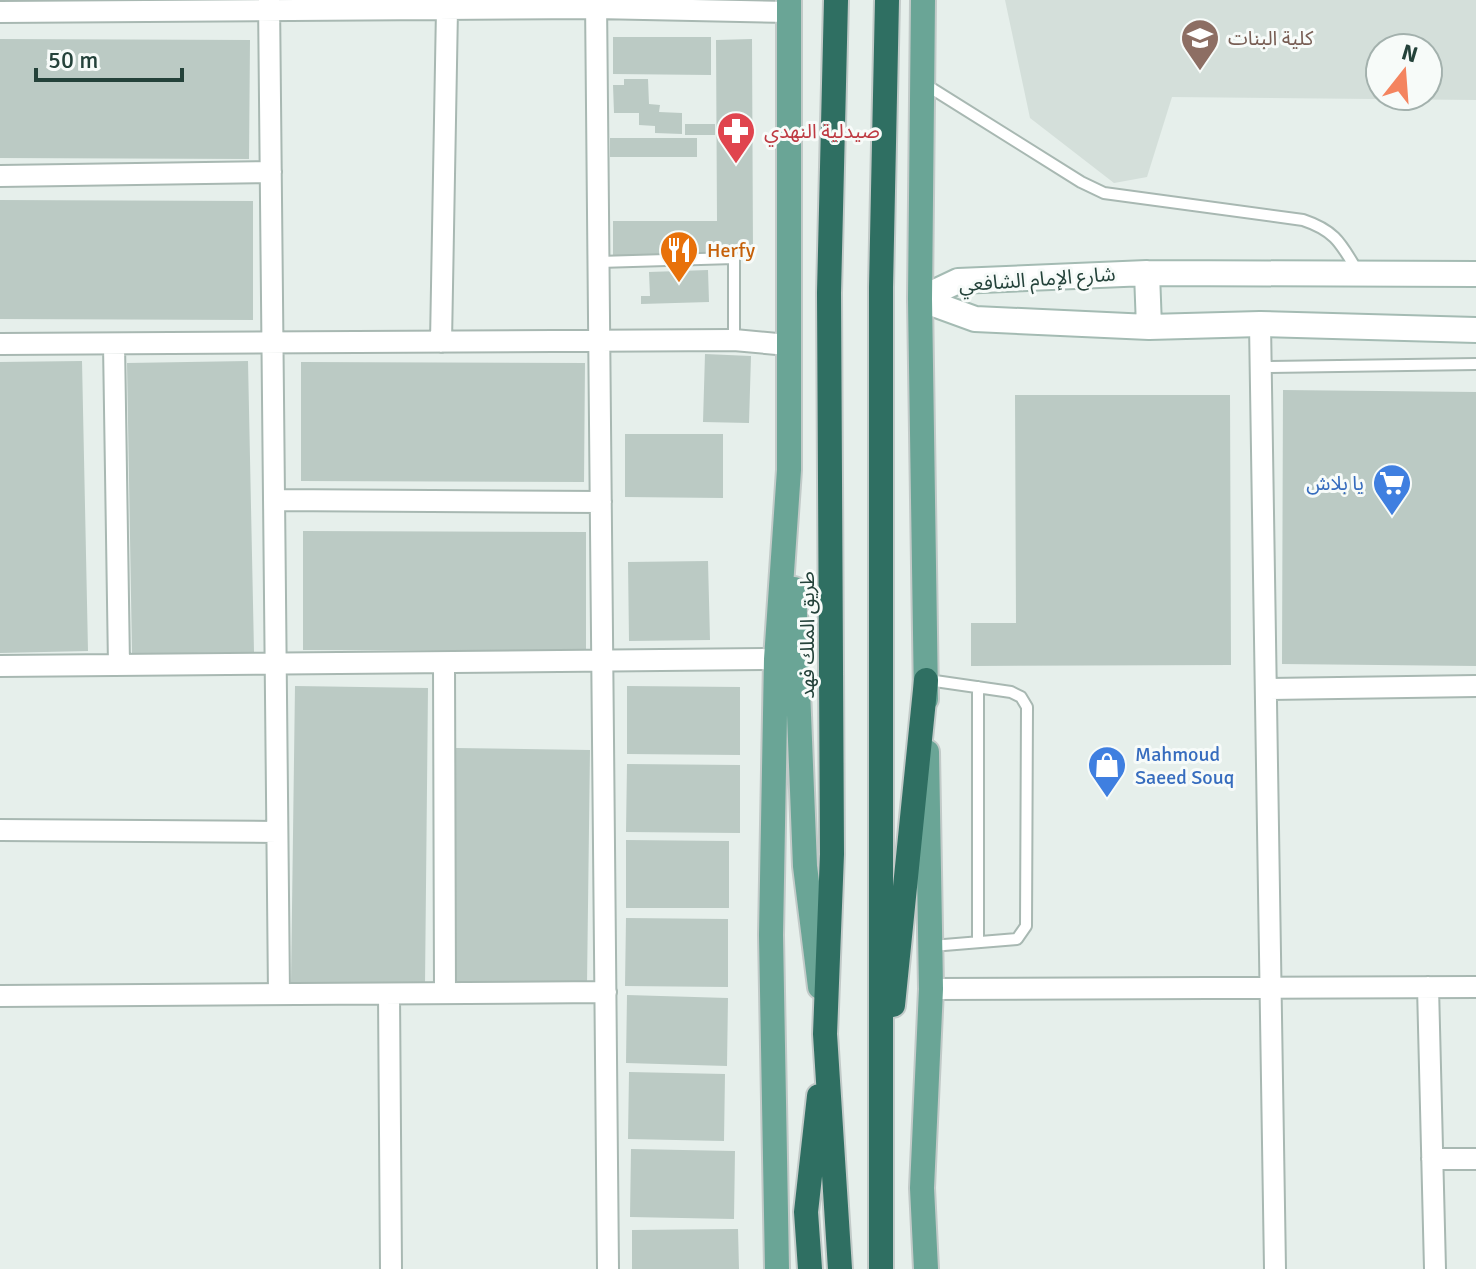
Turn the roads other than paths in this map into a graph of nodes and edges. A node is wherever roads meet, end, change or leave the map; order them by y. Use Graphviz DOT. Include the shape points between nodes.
graph roads {
  1 [pos="836,0"];
  2 [pos="887,0"];
  3 [pos="923,0"];
  4 [pos="596,4"];
  5 [pos="269,5"];
  6 [pos="789,6"];
  7 [pos="447,9"];
  8 [pos="0,12"];
  9 [pos="921,82"];
  10 [pos="271,172"];
  11 [pos="0,176"];
  12 [pos="599,262"];
  13 [pos="1147,273"];
  14 [pos="1476,274"];
  15 [pos="1359,275"];
  16 [pos="920,299"];
  17 [pos="1260,324"];
  18 [pos="1149,327"];
  19 [pos="1476,330"];
  20 [pos="734,340"];
  21 [pos="599,341"];
  22 [pos="441,342"];
  23 [pos="273,343"];
  24 [pos="0,344"];
  25 [pos="114,344"];
  26 [pos="788,345"];
  27 [pos="1476,364"];
  28 [pos="1263,367"];
  29 [pos="789,470"];
  30 [pos="274,500"];
  31 [pos="601,502"];
  32 [pos="776,659"];
  33 [pos="602,662"];
  34 [pos="444,663"];
  35 [pos="276,664"];
  36 [pos="119,665"];
  37 [pos="0,666"];
  38 [pos="926,680"];
  39 [pos="1476,686"];
  40 [pos="978,687"];
  41 [pos="1267,689"];
  42 [pos="0,830"];
  43 [pos="277,832"];
  44 [pos="978,942"];
  45 [pos="930,946"];
  46 [pos="1428,987"];
  47 [pos="1476,987"];
  48 [pos="931,989"];
  49 [pos="1271,989"];
  50 [pos="606,992"];
  51 [pos="445,993"];
  52 [pos="279,994"];
  53 [pos="389,994"];
  54 [pos="0,996"];
  55 [pos="825,1034"];
  56 [pos="879,1158"];
  57 [pos="1432,1159"];
  58 [pos="1476,1159"];
  59 [pos="391,1269"];
  60 [pos="608,1269"];
  61 [pos="777,1269"];
  62 [pos="810,1269"];
  63 [pos="840,1269"];
  64 [pos="881,1269"];
  65 [pos="926,1269"];
  66 [pos="1275,1269"];
  67 [pos="1435,1269"];
  1 -- 55 [label="highway, طريق الملك فهد" via="829,293 832,854"];
  2 -- 56 [label="highway" via="881,287"];
  3 -- 9 [label="main road"];
  4 -- 6 [label="street"];
  4 -- 7 [label="street"];
  4 -- 12 [label="street"];
  5 -- 7 [label="street"];
  5 -- 8 [label="street"];
  5 -- 10 [label="street"];
  6 -- 26 [label="main road"];
  7 -- 22 [label="street"];
  9 -- 15 [label="lane" via="1104,193 1322,226 1335,235"];
  9 -- 16 [label="main road"];
  10 -- 11 [label="street"];
  10 -- 23 [label="street"];
  12 -- 20 [label="lane" via="734,258"];
  12 -- 21 [label="street"];
  13 -- 15 [label="main road, شارع الإمام الشافعي"];
  13 -- 16 [label="main road, شارع الإمام الشافعي" via="958,281"];
  13 -- 18 [label="main road"];
  14 -- 15 [label="main road, شارع الإمام الشافعي"];
  16 -- 18 [label="main road, شارع الإمام الشافعي" via="975,319"];
  16 -- 38 [label="main road"];
  17 -- 18 [label="main road, شارع الإمام الشافعي"];
  17 -- 19 [label="main road, شارع الإمام الشافعي"];
  17 -- 28 [label="street"];
  20 -- 21 [label="street"];
  20 -- 26 [label="street"];
  21 -- 22 [label="street"];
  21 -- 31 [label="street"];
  22 -- 23 [label="street"];
  23 -- 25 [label="street"];
  23 -- 30 [label="street"];
  24 -- 25 [label="street"];
  25 -- 36 [label="street"];
  26 -- 29 [label="main road"];
  27 -- 28 [label="lane"];
  28 -- 41 [label="street"];
  29 -- 32 [label="main road"];
  29 -- 55 [label="main road" via="805,866"];
  30 -- 31 [label="street"];
  30 -- 35 [label="street"];
  31 -- 33 [label="street"];
  32 -- 33 [label="street"];
  32 -- 61 [label="main road" via="771,935"];
  33 -- 34 [label="street"];
  33 -- 50 [label="street"];
  34 -- 35 [label="street"];
  34 -- 51 [label="street"];
  35 -- 36 [label="street"];
  35 -- 43 [label="street"];
  36 -- 37 [label="street"];
  38 -- 40 [label="lane"];
  38 -- 45 [label="main road"];
  38 -- 56 [label="highway"];
  39 -- 41 [label="street"];
  40 -- 44 [label="lane"];
  40 -- 44 [label="lane" via="1011,692 1027,707 1026,926 1017,939"];
  41 -- 49 [label="street"];
  42 -- 43 [label="street"];
  43 -- 52 [label="street"];
  44 -- 45 [label="lane"];
  45 -- 48 [label="main road"];
  46 -- 47 [label="street"];
  46 -- 49 [label="street"];
  46 -- 57 [label="street"];
  48 -- 49 [label="street"];
  48 -- 65 [label="main road" via="922,1188"];
  49 -- 66 [label="street"];
  50 -- 51 [label="street"];
  50 -- 60 [label="street"];
  51 -- 53 [label="street"];
  52 -- 53 [label="street"];
  52 -- 54 [label="street"];
  53 -- 59 [label="street"];
  55 -- 62 [label="highway" via="806,1212"];
  55 -- 63 [label="highway, طريق الملك فهد"];
  56 -- 64 [label="highway"];
  57 -- 58 [label="street"];
  57 -- 67 [label="street"];
}
